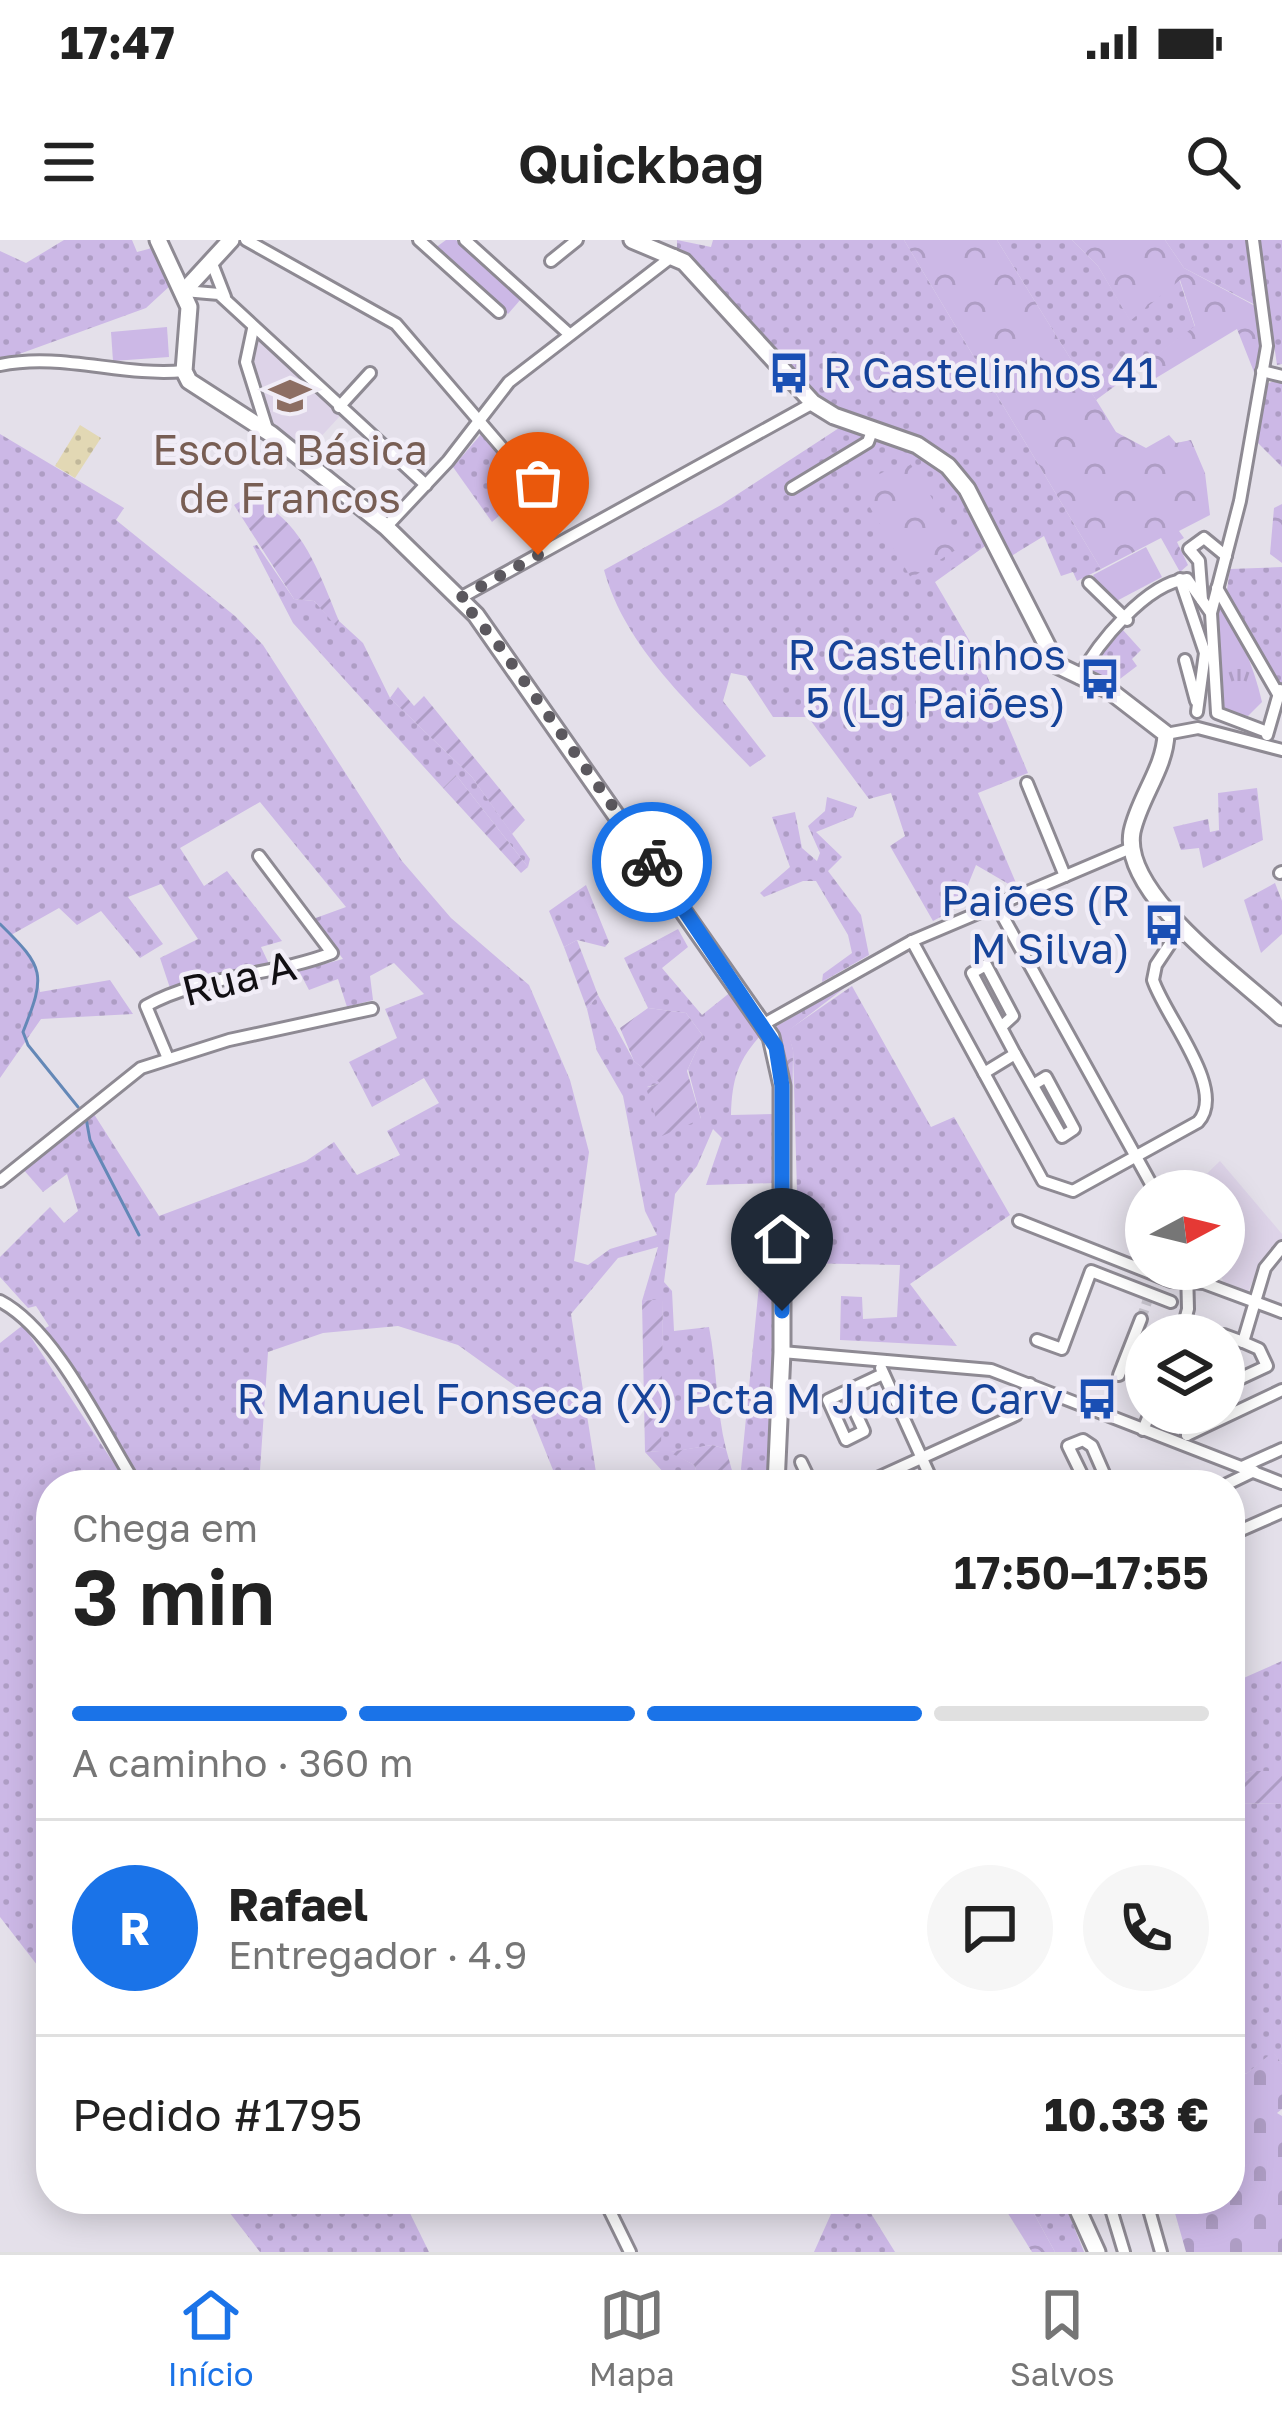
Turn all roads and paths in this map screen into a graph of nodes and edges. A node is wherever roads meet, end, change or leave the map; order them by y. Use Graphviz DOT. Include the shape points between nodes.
graph roads {
  1 [pos="158,240"];
  2 [pos="231,240"];
  3 [pos="246,240"];
  4 [pos="419,240"];
  5 [pos="465,240"];
  6 [pos="578,240"];
  7 [pos="632,240"];
  8 [pos="1253,240"];
  9 [pos="674,255"];
  10 [pos="551,261"];
  11 [pos="211,262"];
  12 [pos="184,291"];
  13 [pos="227,300"];
  14 [pos="499,312"];
  15 [pos="254,329"];
  16 [pos="569,334"];
  17 [pos="0,365"];
  18 [pos="184,371"];
  19 [pos="1275,372"];
  20 [pos="370,373"];
  21 [pos="813,403"];
  22 [pos="339,407"];
  23 [pos="481,417"];
  24 [pos="872,431"];
  25 [pos="268,432"];
  26 [pos="426,485"];
  27 [pos="534,485"];
  28 [pos="792,488"];
  29 [pos="386,527"];
  30 [pos="1226,556"];
  31 [pos="1180,579"];
  32 [pos="1089,583"];
  33 [pos="1217,588"];
  34 [pos="460,598"];
  35 [pos="1202,600"];
  36 [pos="1211,613"];
  37 [pos="1127,620"];
  38 [pos="1079,678"];
  39 [pos="1204,686"];
  40 [pos="1280,690"];
  41 [pos="1197,712"];
  42 [pos="1198,728"];
  43 [pos="1267,732"];
  44 [pos="1166,734"];
  45 [pos="1268,746"];
  46 [pos="1282,750"];
  47 [pos="1027,784"];
  48 [pos="1131,848"];
  49 [pos="259,856"];
  50 [pos="1065,876"];
  51 [pos="997,906"];
  52 [pos="1182,926"];
  53 [pos="912,941"];
  54 [pos="372,1009"];
  55 [pos="1282,1017"];
  56 [pos="764,1024"];
  57 [pos="1000,1027"];
  58 [pos="1015,1054"];
  59 [pos="167,1056"];
  60 [pos="984,1073"];
  61 [pos="1033,1085"];
  62 [pos="1136,1157"];
  63 [pos="1143,1170"];
  64 [pos="0,1181"];
  65 [pos="1019,1221"];
  66 [pos="1282,1247"];
  67 [pos="1125,1264"];
  68 [pos="1125,1284"];
  69 [pos="1137,1290"];
  70 [pos="1224,1290"];
  71 [pos="0,1291"];
  72 [pos="0,1301"];
  73 [pos="1252,1301"];
  74 [pos="1171,1302"];
  75 [pos="16,1310"];
  76 [pos="1282,1312"];
  77 [pos="1245,1333"];
  78 [pos="1037,1340"];
  79 [pos="1245,1343"];
  80 [pos="782,1352"];
  81 [pos="878,1358"];
  82 [pos="1125,1360"];
  83 [pos="883,1374"];
  84 [pos="1119,1375"];
  85 [pos="1245,1376"];
  86 [pos="1030,1384"];
  87 [pos="1282,1390"];
  88 [pos="846,1392"];
  89 [pos="1245,1408"];
  90 [pos="1125,1423"];
  91 [pos="1153,1434"];
  92 [pos="1282,1449"];
  93 [pos="921,1458"];
  94 [pos="801,1462"];
  95 [pos="1248,1469"];
  96 [pos="127,1470"];
  97 [pos="777,1470"];
  98 [pos="805,1470"];
  99 [pos="895,1470"];
  100 [pos="927,1470"];
  101 [pos="1080,1470"];
  102 [pos="1100,1470"];
  103 [pos="1245,1471"];
  104 [pos="1282,1483"];
  105 [pos="1282,1512"];
  106 [pos="1245,1528"];
  107 [pos="611,2214"];
  108 [pos="1079,2214"];
  109 [pos="1111,2214"];
  110 [pos="1150,2214"];
  111 [pos="630,2252"];
  112 [pos="1096,2252"];
  113 [pos="1124,2252"];
  114 [pos="1161,2252"];
  1 -- 12 [label="street"];
  2 -- 11 [label="street"];
  3 -- 23 [label="street" via="396,324"];
  4 -- 14 [label="street"];
  5 -- 16 [label="street"];
  6 -- 10 [label="street"];
  7 -- 9 [label="street"];
  8 -- 19 [label="street"];
  9 -- 16 [label="street"];
  9 -- 21 [label="street"];
  11 -- 12 [label="street"];
  11 -- 13 [label="street"];
  12 -- 13 [label="street" via="211,290"];
  12 -- 18 [label="street"];
  13 -- 15 [label="street"];
  15 -- 22 [label="street"];
  15 -- 25 [label="street" via="247,362"];
  16 -- 23 [label="street" via="508,382"];
  17 -- 18 [label="street" via="76,361"];
  18 -- 25 [label="street" via="196,389"];
  19 -- 30 [label="street"];
  20 -- 22 [label="street"];
  21 -- 24 [label="street"];
  21 -- 34 [label="street"];
  22 -- 26 [label="street"];
  23 -- 26 [label="street"];
  23 -- 27 [label="street"];
  24 -- 28 [label="street" via="868,442"];
  24 -- 38 [label="street" via="927,451 957,476 1050,655"];
  25 -- 29 [label="street"];
  26 -- 29 [label="street"];
  29 -- 34 [label="street"];
  30 -- 33 [label="street"];
  30 -- 35 [label="street" via="1204,538 1189,549 1199,561"];
  31 -- 35 [label="street"];
  31 -- 37 [label="street"];
  31 -- 39 [label="street" via="1200,635"];
  32 -- 37 [label="street"];
  33 -- 36 [label="street"];
  33 -- 40 [label="street"];
  34 -- 56 [label="street"];
  35 -- 36 [label="street"];
  36 -- 43 [label="street" via="1217,712"];
  37 -- 38 [label="street"];
  38 -- 44 [label="street"];
  39 -- 41 [label="street"];
  39 -- 41 [label="street" via="1190,660"];
  40 -- 43 [label="street"];
  41 -- 42 [label="street"];
  42 -- 44 [label="street"];
  42 -- 45 [label="street"];
  43 -- 45 [label="street"];
  44 -- 48 [label="street"];
  45 -- 46 [label="street"];
  47 -- 50 [label="street"];
  48 -- 50 [label="street"];
  48 -- 52 [label="street" via="1151,894"];
  49 -- 59 [label="street, Rua A" via="332,953 166,994 146,1006"];
  50 -- 51 [label="street"];
  51 -- 53 [label="street"];
  51 -- 62 [label="street"];
  52 -- 55 [label="street"];
  52 -- 62 [label="street" via="1153,980 1207,1085 1207,1111"];
  53 -- 56 [label="street"];
  53 -- 60 [label="street"];
  54 -- 59 [label="street"];
  56 -- 80 [label="street" via="782,1086"];
  57 -- 57 [label="street" via="972,973 986,965 1013,1016"];
  57 -- 58 [label="street"];
  58 -- 60 [label="street"];
  58 -- 61 [label="street"];
  59 -- 64 [label="street" via="116,1085"];
  60 -- 62 [label="street" via="1052,1187 1079,1190"];
  61 -- 61 [label="street" via="1062,1137 1075,1129 1046,1077"];
  62 -- 63 [label="street"];
  65 -- 67 [label="street"];
  66 -- 73 [label="street"];
  68 -- 78 [label="street" via="1091,1271 1062,1349"];
  69 -- 74 [label="street"];
  70 -- 73 [label="street"];
  71 -- 75 [label="street"];
  72 -- 75 [label="street"];
  73 -- 76 [label="street"];
  73 -- 77 [label="street"];
  75 -- 96 [label="street" via="46,1342"];
  79 -- 85 [label="street" via="1268,1366"];
  80 -- 81 [label="street"];
  80 -- 97 [label="street"];
  81 -- 83 [label="street"];
  81 -- 86 [label="street" via="962,1365"];
  82 -- 84 [label="street"];
  83 -- 88 [label="street"];
  83 -- 93 [label="street"];
  86 -- 90 [label="street"];
  86 -- 93 [label="street" via="1016,1415"];
  87 -- 89 [label="street"];
  91 -- 95 [label="street"];
  92 -- 95 [label="street"];
  93 -- 99 [label="street"];
  93 -- 100 [label="street"];
  94 -- 98 [label="street"];
  95 -- 103 [label="street"];
  95 -- 104 [label="street"];
  101 -- 102 [label="street" via="1068,1446 1083,1440"];
  105 -- 106 [label="street"];
  107 -- 111 [label="street"];
  108 -- 112 [label="street"];
  109 -- 113 [label="street"];
  110 -- 114 [label="street"];
}
